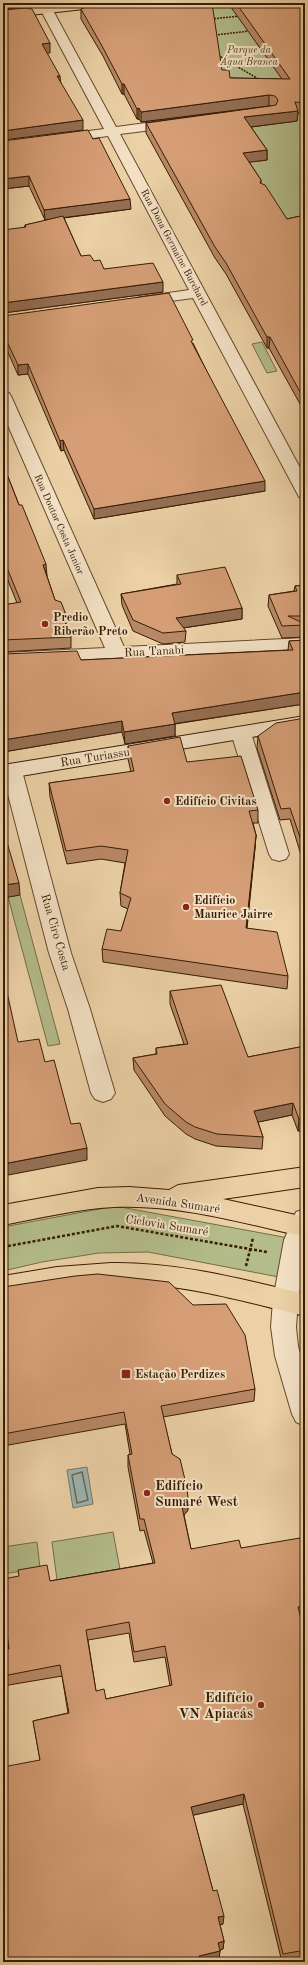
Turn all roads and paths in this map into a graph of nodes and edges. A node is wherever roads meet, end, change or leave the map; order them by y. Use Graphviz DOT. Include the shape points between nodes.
graph roads {
  1 [pos="102,3"];
  2 [pos="45,6"];
  3 [pos="3,14"];
  4 [pos="244,16"];
  5 [pos="206,20"];
  6 [pos="250,31"];
  7 [pos="211,36"];
  8 [pos="216,54"];
  9 [pos="262,81"];
  10 [pos="192,121"];
  11 [pos="113,132"];
  12 [pos="3,146"];
  13 [pos="199,293"];
  14 [pos="128,302"];
  15 [pos="3,396"];
  16 [pos="305,493"];
  17 [pos="305,644"];
  18 [pos="118,653"];
  19 [pos="3,659"];
  20 [pos="305,722"];
  21 [pos="241,733"];
  22 [pos="7,771"];
  23 [pos="279,854"];
  24 [pos="103,1093"];
  25 [pos="305,1176"];
  26 [pos="156,1198"];
  27 [pos="3,1215"];
  28 [pos="303,1224"];
  29 [pos="255,1232"];
  30 [pos="3,1247"];
  31 [pos="251,1248"];
  32 [pos="293,1257"];
  33 [pos="245,1269"];
  34 [pos="3,1287"];
  35 [pos="295,1303"];
  36 [pos="305,1414"];
  1 -- 2 [label="main road"];
  2 -- 3 [label="main road"];
  2 -- 11 [label="street, Rua Dona Germaine Burchard"];
  4 -- 5 [label="path"];
  6 -- 7 [label="path"];
  8 -- 9 [label="path"];
  10 -- 11 [label="street"];
  11 -- 12 [label="street"];
  11 -- 13 [label="street, Rua Dona Germaine Burchard"];
  13 -- 14 [label="street"];
  13 -- 16 [label="street, Rua Dona Germaine Burchard"];
  15 -- 18 [label="street, Rua Doutor Costa Junior"];
  17 -- 18 [label="street, Rua Tanabi"];
  18 -- 19 [label="street, Rua Tanabi"];
  20 -- 21 [label="street, Rua Turiassu"];
  21 -- 22 [label="street, Rua Turiassu"];
  21 -- 23 [label="street"];
  22 -- 24 [label="street, Rua Ciro Costa"];
  25 -- 26 [label="main road"];
  26 -- 27 [label="main road, Avenida Sumaré" via="97,1200"];
  26 -- 28 [label="main road, Avenida Sumaré"];
  28 -- 32 [label="street"];
  29 -- 31 [label="path"];
  30 -- 31 [label="path, Ciclovia Sumaré" via="117,1226"];
  31 -- 32 [label="path, Ciclovia Sumaré"];
  31 -- 33 [label="path"];
  32 -- 35 [label="street"];
  34 -- 35 [label="main road" via="91,1275 147,1274 196,1280"];
  35 -- 36 [label="street" via="285,1338 290,1366"];
}
